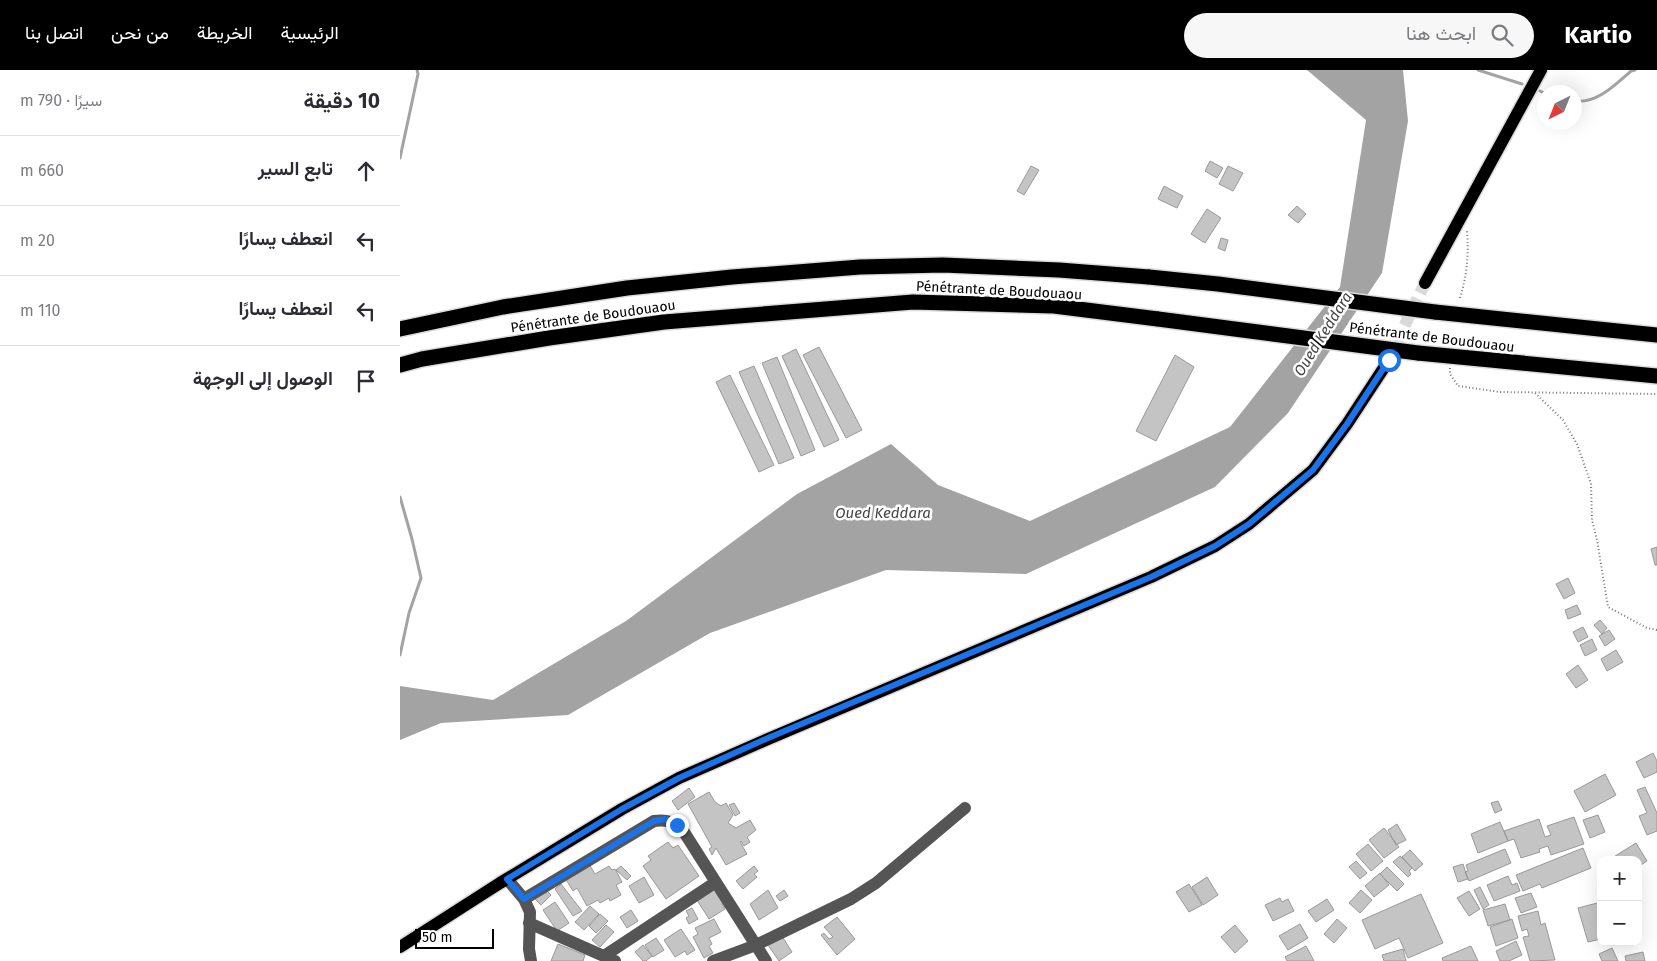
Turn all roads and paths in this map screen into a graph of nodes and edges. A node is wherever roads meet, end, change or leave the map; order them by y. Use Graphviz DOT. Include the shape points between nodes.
graph roads {
  1 [pos="1541,70"];
  2 [pos="1465,208"];
  3 [pos="1425,284"];
  4 [pos="1460,298"];
  5 [pos="400,329"];
  6 [pos="1657,335"];
  7 [pos="1389,360"];
  8 [pos="400,365"];
  9 [pos="1450,368"];
  10 [pos="1657,376"];
  11 [pos="1535,393"];
  12 [pos="1657,394"];
  13 [pos="1657,630"];
  14 [pos="965,808"];
  15 [pos="507,879"];
  16 [pos="716,882"];
  17 [pos="524,899"];
  18 [pos="529,923"];
  19 [pos="756,945"];
  20 [pos="400,947"];
  21 [pos="609,958"];
  22 [pos="532,961"];
  23 [pos="713,961"];
  24 [pos="766,961"];
  1 -- 2 [label="main road"];
  2 -- 3 [label="main road"];
  2 -- 4 [label="path" via="1469,252"];
  5 -- 6 [label="highway, Pénétrante de Boudouaou, bridge" via="503,307 627,288 860,267 943,265 1149,277"];
  7 -- 15 [label="main road" via="1313,470 1249,524 1215,546 1151,577 679,778"];
  8 -- 10 [label="highway, Pénétrante de Boudouaou, bridge" via="549,338 664,322 913,302 1054,306 1418,354"];
  9 -- 11 [label="path" via="1458,386"];
  11 -- 12 [label="path"];
  11 -- 13 [label="path" via="1563,420 1577,444 1591,484 1592,520 1608,607"];
  14 -- 19 [label="street" via="876,883"];
  15 -- 17 [label="street"];
  15 -- 20 [label="main road"];
  16 -- 17 [label="street" via="684,832 665,819 654,821"];
  16 -- 19 [label="street"];
  16 -- 21 [label="street"];
  17 -- 18 [label="street" via="530,912"];
  18 -- 21 [label="street"];
  18 -- 22 [label="street"];
  19 -- 23 [label="street"];
  19 -- 24 [label="street"];
}
